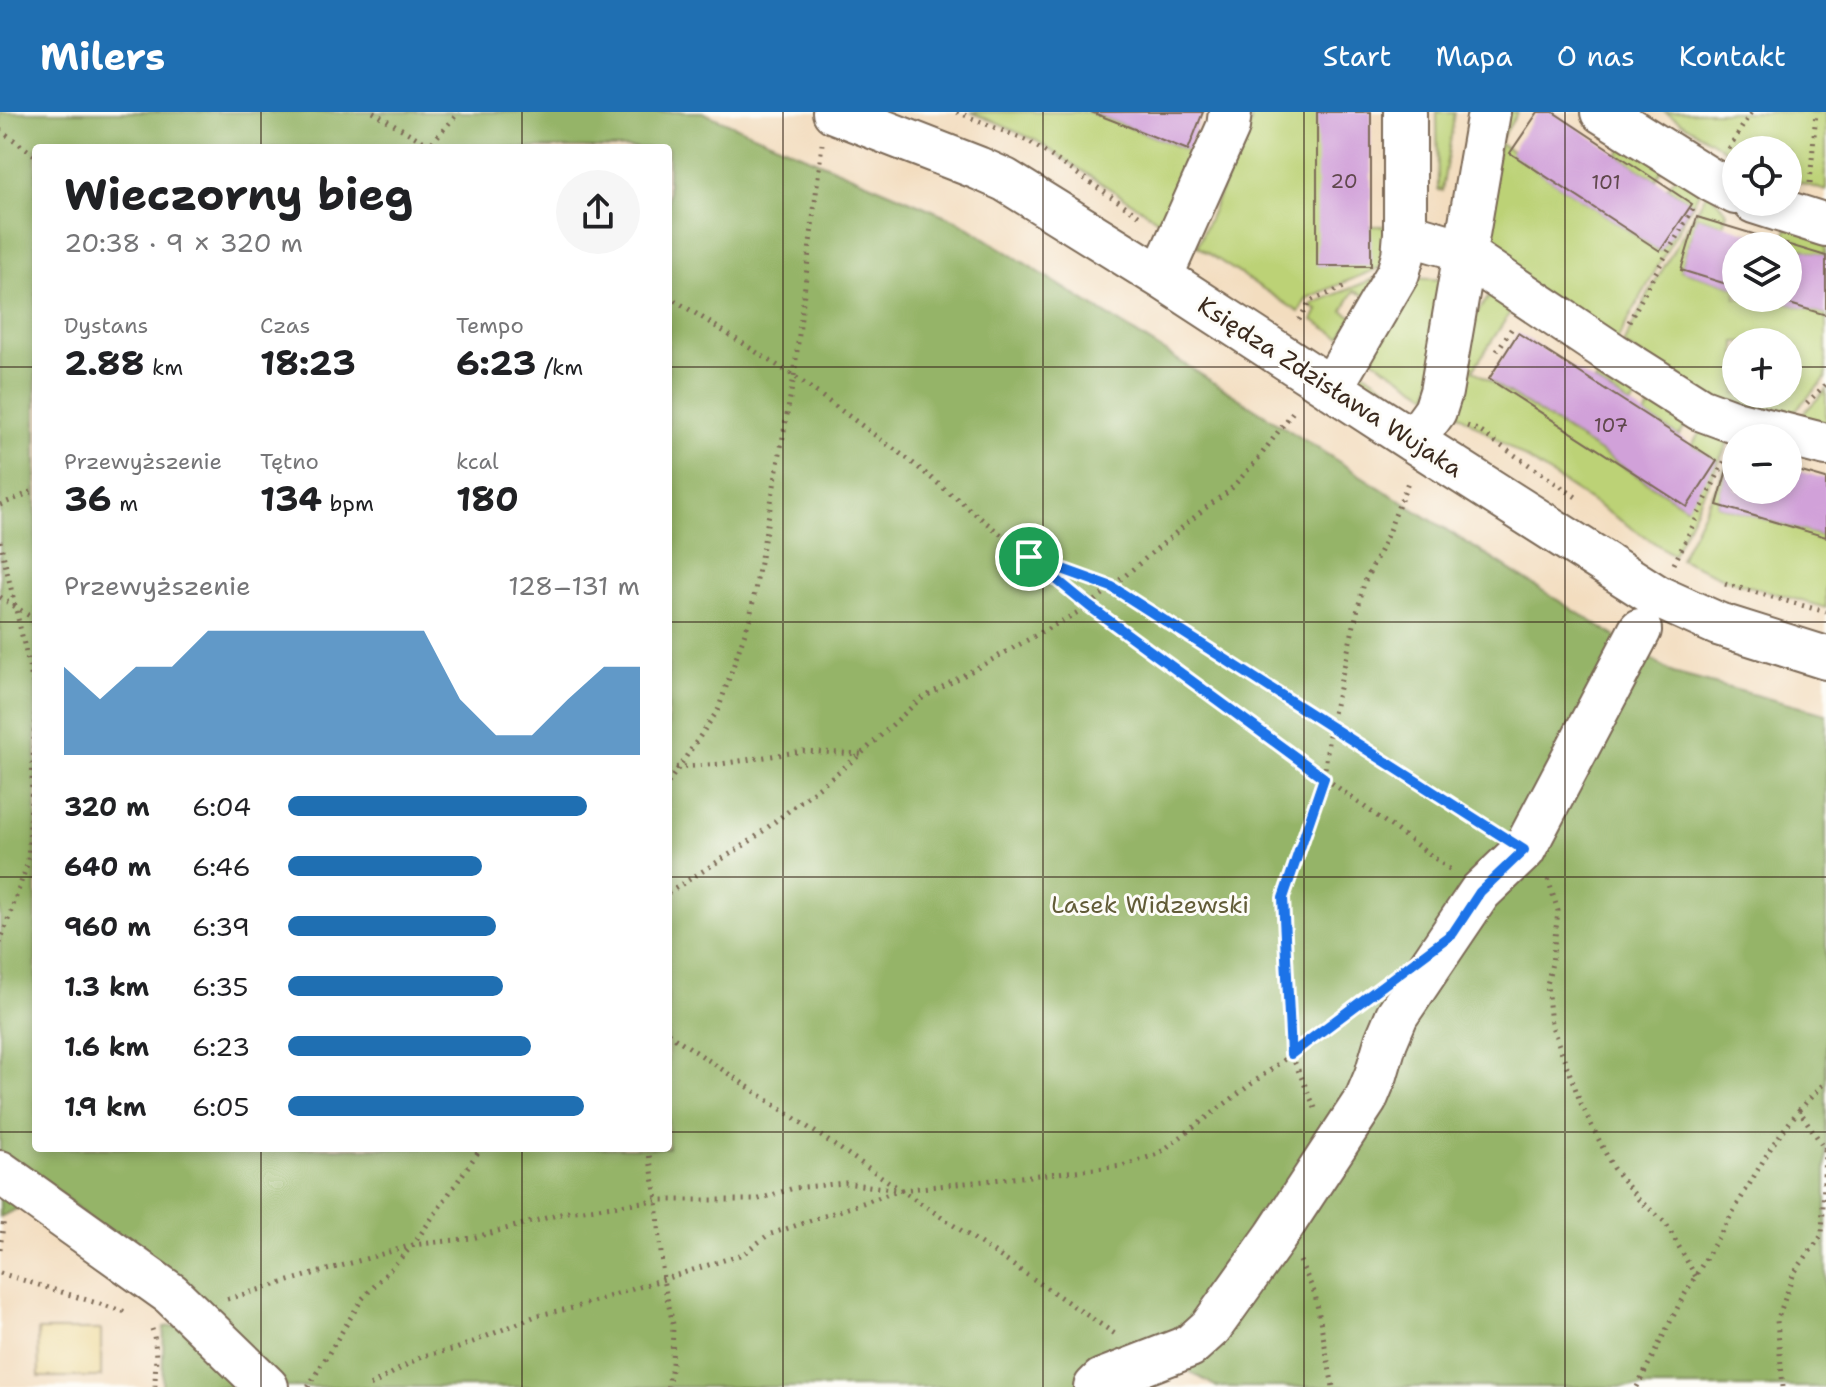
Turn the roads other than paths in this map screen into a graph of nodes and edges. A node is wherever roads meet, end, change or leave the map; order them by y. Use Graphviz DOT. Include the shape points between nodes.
graph roads {
  1 [pos="1230,112"];
  2 [pos="1405,112"];
  3 [pos="1489,112"];
  4 [pos="1602,112"];
  5 [pos="828,125"];
  6 [pos="1722,186"];
  7 [pos="1405,233"];
  8 [pos="1465,255"];
  9 [pos="1161,277"];
  10 [pos="1331,388"];
  11 [pos="1424,426"];
  12 [pos="1826,445"];
  13 [pos="1665,590"];
  14 [pos="1826,658"];
  15 [pos="0,1172"];
  16 [pos="267,1387"];
  17 [pos="1095,1387"];
  1 -- 9 [label="street"];
  2 -- 7 [label="street"];
  3 -- 8 [label="street"];
  4 -- 6 [label="street"];
  5 -- 9 [label="street, Księdza Zdzisława Wujaka" via="1005,180"];
  7 -- 8 [label="street"];
  7 -- 10 [label="street" via="1398,273"];
  8 -- 11 [label="street" via="1441,392"];
  8 -- 12 [label="street" via="1700,409"];
  9 -- 10 [label="street, Księdza Zdzisława Wujaka"];
  10 -- 11 [label="street, Księdza Zdzisława Wujaka"];
  11 -- 13 [label="street, Księdza Zdzisława Wujaka"];
  13 -- 14 [label="street, Księdza Zdzisława Wujaka" via="1718,624"];
  13 -- 17 [label="street" via="1524,850 1480,892 1397,1015 1366,1099 1211,1327 1190,1346"];
  15 -- 16 [label="street" via="171,1294 169,1317"];
}
